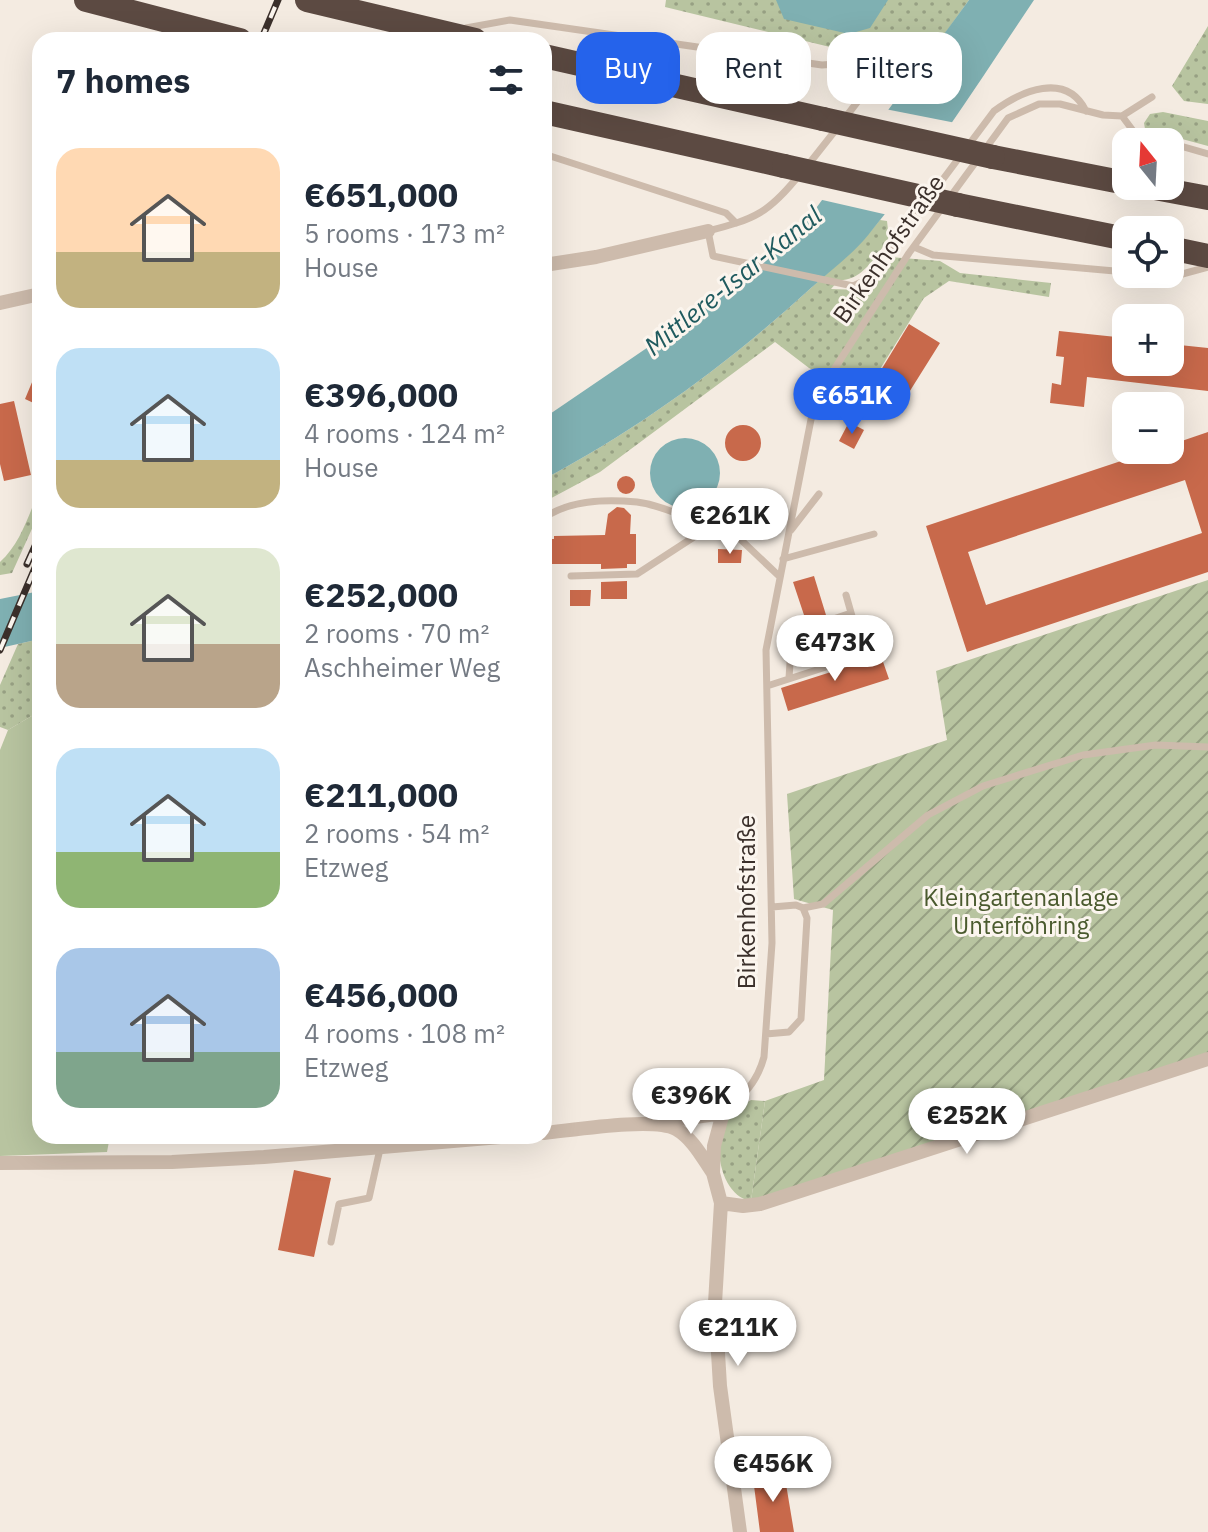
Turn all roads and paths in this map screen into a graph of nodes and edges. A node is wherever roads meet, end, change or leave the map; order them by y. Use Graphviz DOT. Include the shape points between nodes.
graph roads {
  1 [pos="86,0"];
  2 [pos="307,0"];
  3 [pos="209,32"];
  4 [pos="439,32"];
  5 [pos="448,32"];
  6 [pos="552,58"];
  7 [pos="1152,97"];
  8 [pos="1086,111"];
  9 [pos="552,114"];
  10 [pos="1122,116"];
  11 [pos="1131,128"];
  12 [pos="1184,147"];
  13 [pos="1208,154"];
  14 [pos="552,157"];
  15 [pos="1112,180"];
  16 [pos="1184,194"];
  17 [pos="1208,198"];
  18 [pos="736,223"];
  19 [pos="708,231"];
  20 [pos="1112,236"];
  21 [pos="914,247"];
  22 [pos="1184,251"];
  23 [pos="1208,256"];
  24 [pos="552,264"];
  25 [pos="1208,267"];
  26 [pos="1112,271"];
  27 [pos="1184,274"];
  28 [pos="32,296"];
  29 [pos="0,303"];
  30 [pos="819,494"];
  31 [pos="552,512"];
  32 [pos="710,526"];
  33 [pos="789,533"];
  34 [pos="874,534"];
  35 [pos="783,559"];
  36 [pos="571,576"];
  37 [pos="779,576"];
  38 [pos="846,595"];
  39 [pos="851,613"];
  40 [pos="789,678"];
  41 [pos="767,686"];
  42 [pos="1208,747"];
  43 [pos="772,907"];
  44 [pos="803,908"];
  45 [pos="766,1034"];
  46 [pos="1208,1059"];
  47 [pos="723,1113"];
  48 [pos="653,1123"];
  49 [pos="552,1132"];
  50 [pos="431,1144"];
  51 [pos="380,1149"];
  52 [pos="0,1163"];
  53 [pos="713,1173"];
  54 [pos="721,1203"];
  55 [pos="331,1242"];
  56 [pos="740,1532"];
  1 -- 3 [label="highway"];
  2 -- 4 [label="highway"];
  5 -- 18 [label="lane" via="510,20 881,71 781,199"];
  6 -- 15 [label="highway, bridge"];
  7 -- 10 [label="lane"];
  8 -- 10 [label="lane, Birkenhofstraße"];
  8 -- 19 [label="lane" via="1067,90 1036,88 1013,96 994,111 866,280 853,286 713,256"];
  8 -- 21 [label="lane, Birkenhofstraße" via="1039,104 1008,118"];
  9 -- 20 [label="highway, bridge"];
  10 -- 11 [label="lane"];
  12 -- 13 [label="lane"];
  14 -- 18 [label="lane" via="726,213"];
  16 -- 17 [label="highway"];
  18 -- 19 [label="lane"];
  19 -- 24 [label="street"];
  21 -- 26 [label="lane" via="933,255"];
  21 -- 33 [label="lane, Birkenhofstraße" via="815,399"];
  22 -- 23 [label="highway"];
  25 -- 27 [label="lane"];
  28 -- 29 [label="street"];
  30 -- 33 [label="lane"];
  31 -- 32 [label="lane" via="588,502 639,502"];
  32 -- 36 [label="lane" via="637,574"];
  32 -- 37 [label="lane" via="720,520"];
  33 -- 35 [label="lane, Birkenhofstraße"];
  34 -- 35 [label="lane"];
  35 -- 37 [label="lane, Birkenhofstraße"];
  37 -- 41 [label="lane, Birkenhofstraße" via="766,650"];
  38 -- 39 [label="lane"];
  39 -- 40 [label="lane" via="792,633"];
  39 -- 40 [label="lane" via="863,655"];
  40 -- 41 [label="lane"];
  41 -- 43 [label="lane, Birkenhofstraße"];
  42 -- 44 [label="lane" via="1156,745 1108,751 983,786 928,815 831,899"];
  43 -- 44 [label="lane"];
  43 -- 45 [label="lane, Birkenhofstraße"];
  44 -- 45 [label="lane" via="807,918 801,1019 789,1032"];
  45 -- 47 [label="lane, Birkenhofstraße" via="760,1070 748,1092"];
  46 -- 54 [label="street" via="760,1204"];
  47 -- 48 [label="street"];
  47 -- 53 [label="street"];
  48 -- 49 [label="street"];
  48 -- 53 [label="street" via="690,1139"];
  50 -- 51 [label="street"];
  51 -- 52 [label="street" via="172,1162"];
  51 -- 55 [label="lane" via="369,1198 339,1204"];
  53 -- 54 [label="street"];
  54 -- 56 [label="street" via="715,1303 720,1386"];
}
